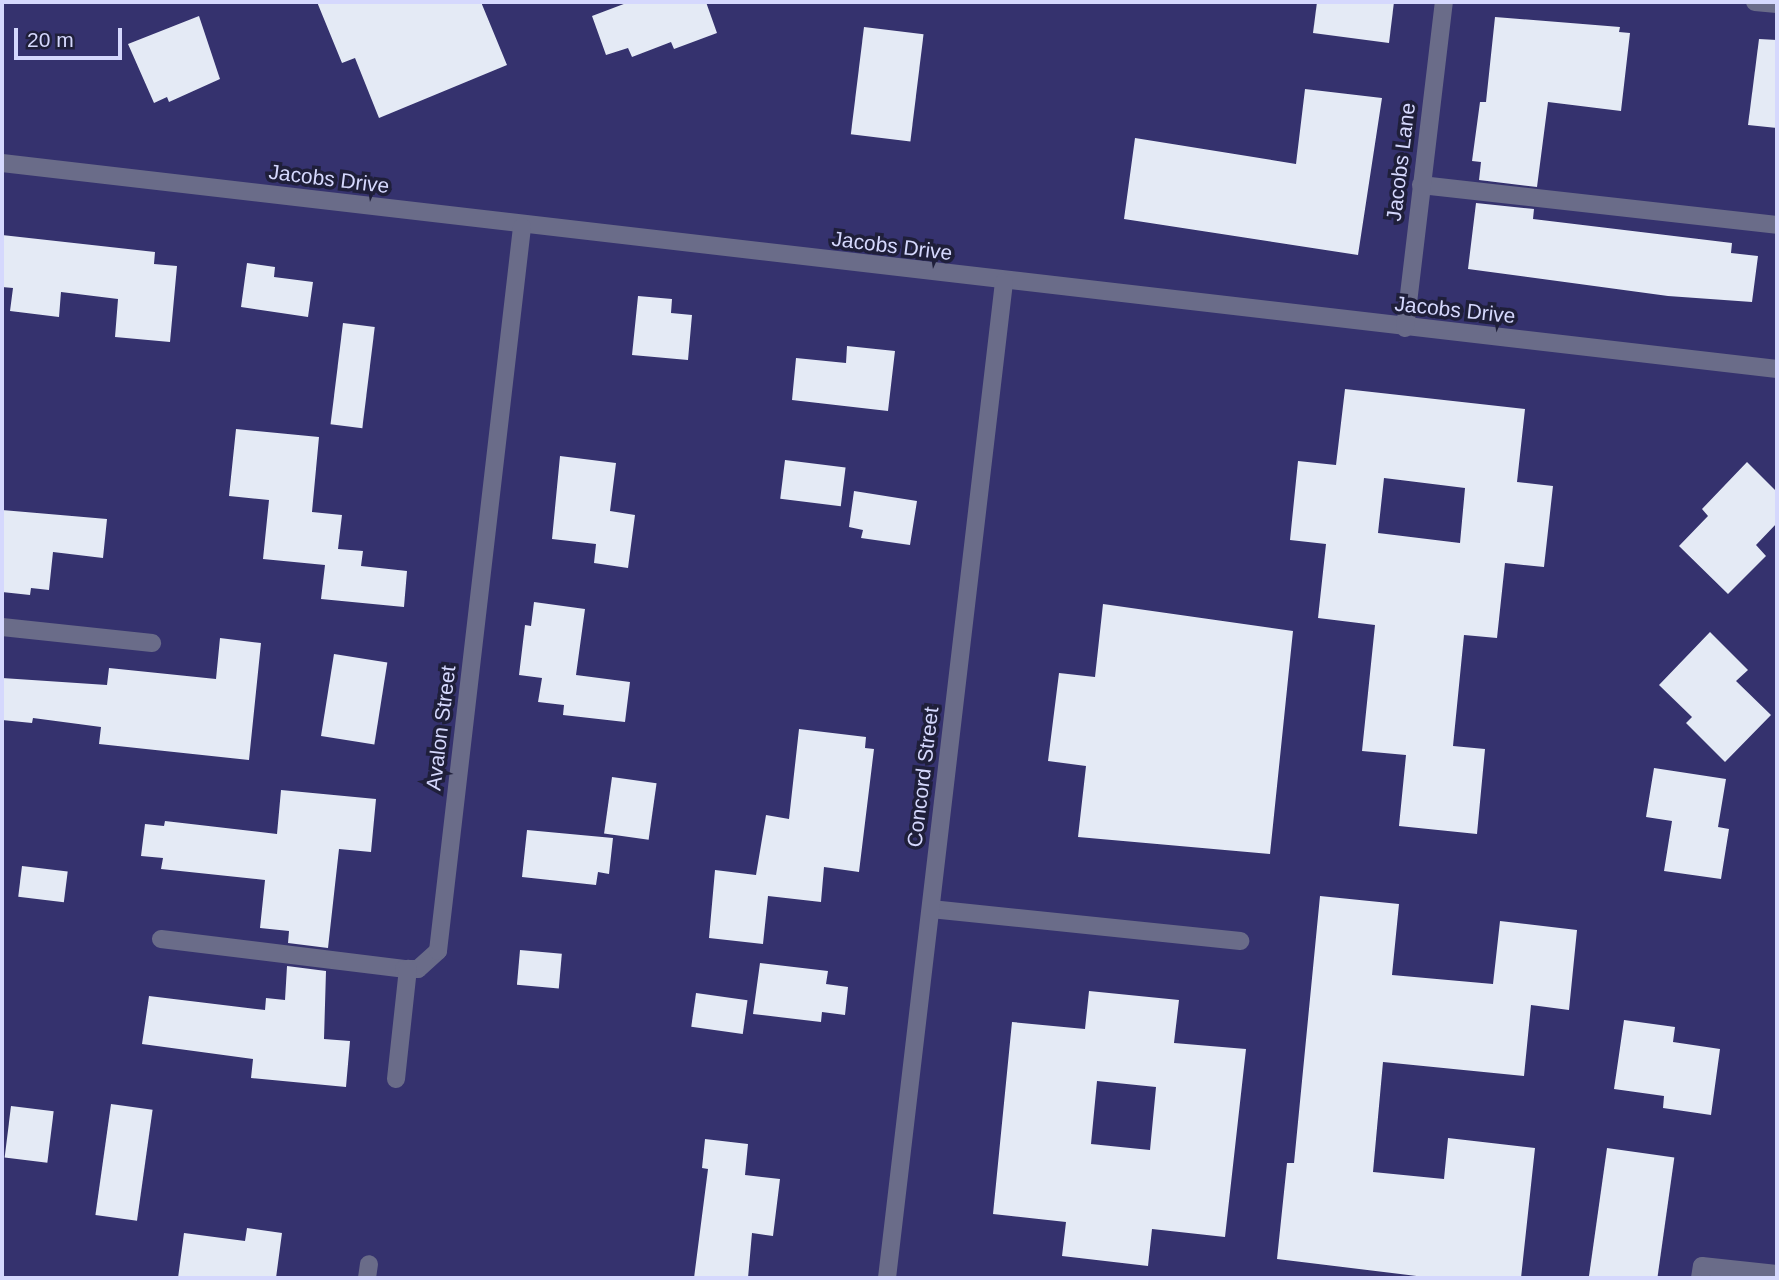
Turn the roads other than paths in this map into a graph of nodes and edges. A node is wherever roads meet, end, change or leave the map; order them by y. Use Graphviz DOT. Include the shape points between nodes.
graph roads {
  1 [pos="1444,2"];
  2 [pos="1755,2"];
  3 [pos="1777,4"];
  4 [pos="2,163"];
  5 [pos="1421,185"];
  6 [pos="1777,225"];
  7 [pos="522,226"];
  8 [pos="1004,282"];
  9 [pos="1405,328"];
  10 [pos="1777,369"];
  11 [pos="2,627"];
  12 [pos="152,643"];
  13 [pos="931,909"];
  14 [pos="161,939"];
  15 [pos="1240,941"];
  16 [pos="408,969"];
  17 [pos="396,1079"];
  18 [pos="1777,1273"];
  19 [pos="887,1278"];
  20 [pos="1700,1278"];
  1 -- 5 [label="street, Jacobs Lane"];
  2 -- 3 [label="street"];
  4 -- 7 [label="street, Jacobs Drive"];
  5 -- 6 [label="street"];
  5 -- 9 [label="street, Jacobs Lane"];
  7 -- 8 [label="street, Jacobs Drive"];
  7 -- 16 [label="street, Avalon Street" via="438,951 432,961"];
  8 -- 9 [label="street, Jacobs Drive"];
  8 -- 13 [label="street, Concord Street"];
  9 -- 10 [label="street, Jacobs Drive"];
  11 -- 12 [label="street"];
  13 -- 15 [label="street"];
  13 -- 19 [label="street, Concord Street"];
  14 -- 16 [label="street"];
  16 -- 17 [label="street"];
  18 -- 20 [label="street" via="1702,1266"];
}
